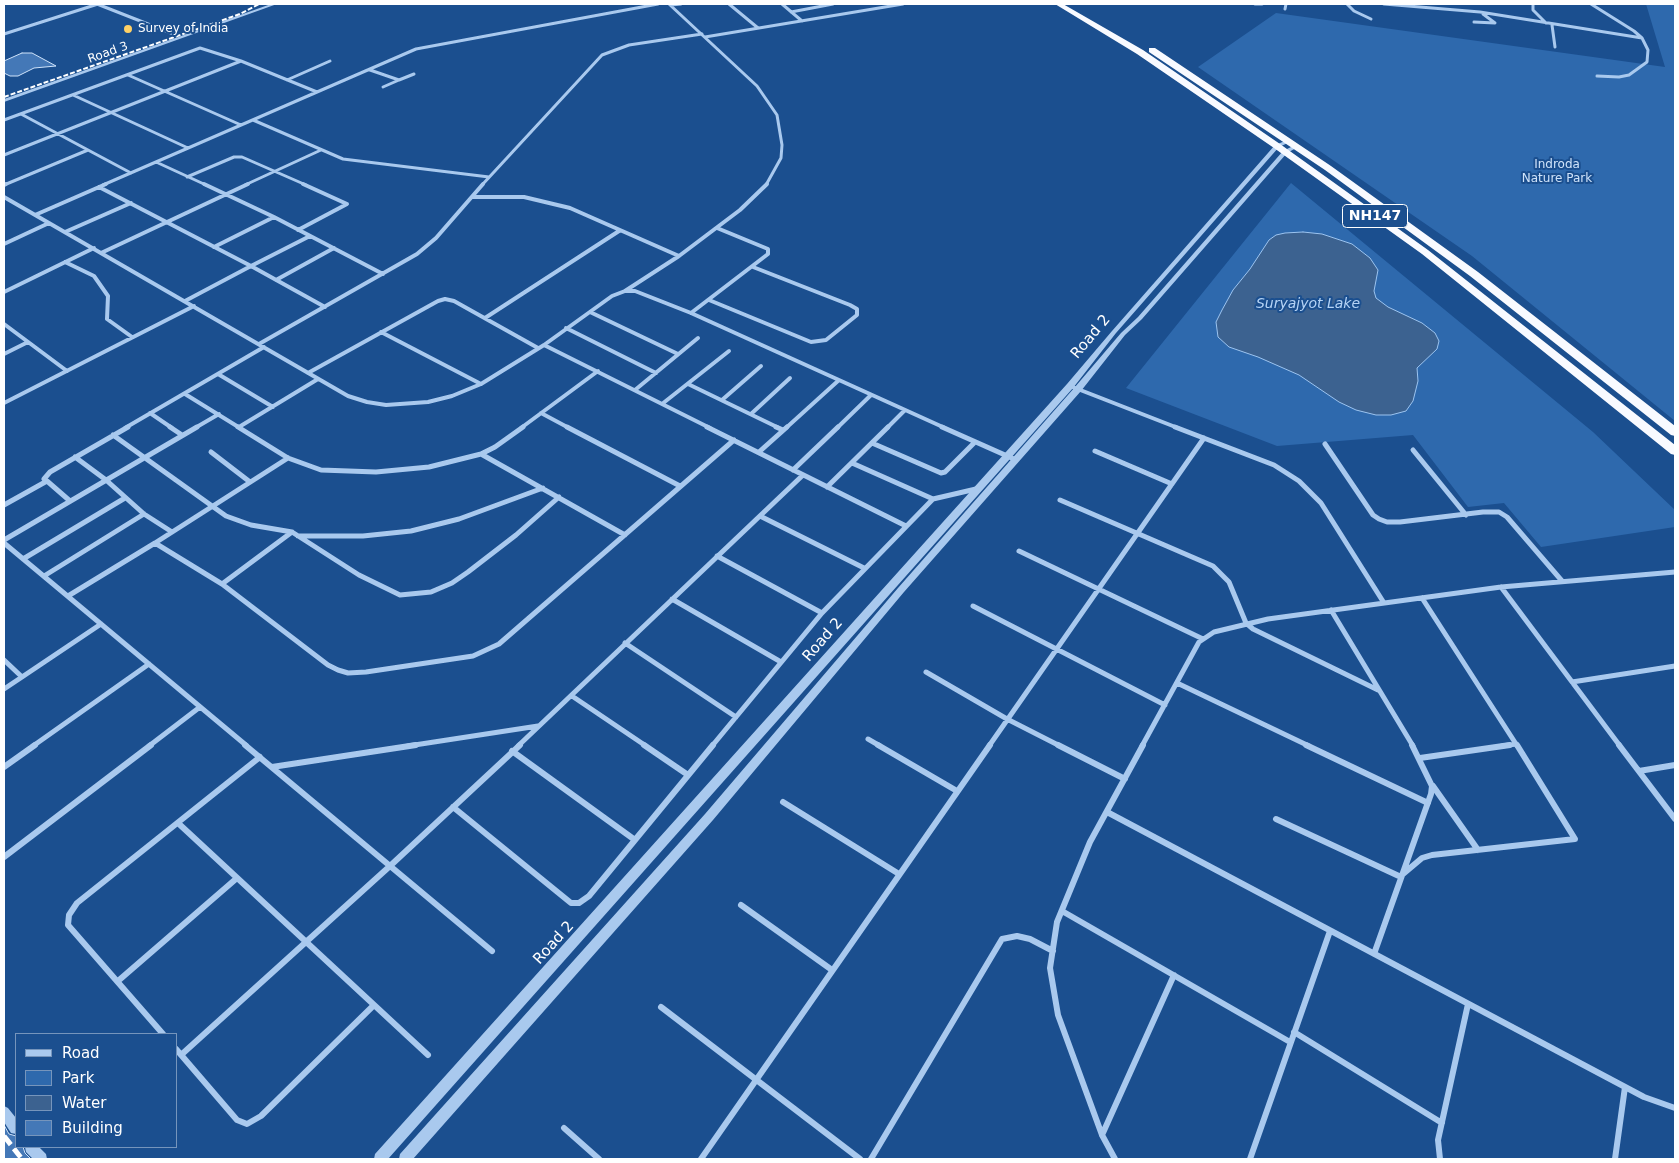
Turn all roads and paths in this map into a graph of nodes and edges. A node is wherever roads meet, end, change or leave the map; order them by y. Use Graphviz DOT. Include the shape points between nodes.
graph roads {
  1 [pos="98,4"];
  2 [pos="266,4"];
  3 [pos="276,4"];
  4 [pos="658,4"];
  5 [pos="682,4"];
  6 [pos="729,4"];
  7 [pos="782,4"];
  8 [pos="833,4"];
  9 [pos="903,4"];
  10 [pos="1058,4"];
  11 [pos="1074,4"];
  12 [pos="1255,4"];
  13 [pos="1262,4"];
  14 [pos="1286,4"];
  15 [pos="1348,4"];
  16 [pos="1384,4"];
  17 [pos="1533,4"];
  18 [pos="1591,4"];
  19 [pos="670,5"];
  20 [pos="892,5"];
  21 [pos="1439,6"];
  22 [pos="259,8"];
  23 [pos="1285,8"];
  24 [pos="791,12"];
  25 [pos="1480,12"];
  26 [pos="1371,19"];
  27 [pos="802,21"];
  28 [pos="1474,22"];
  29 [pos="1546,24"];
  30 [pos="1552,25"];
  31 [pos="758,28"];
  32 [pos="4,30"];
  33 [pos="9,32"];
  34 [pos="4,34"];
  35 [pos="176,35"];
  36 [pos="704,36"];
  37 [pos="1642,38"];
  38 [pos="1555,47"];
  39 [pos="241,61"];
  40 [pos="330,61"];
  41 [pos="104,63"];
  42 [pos="370,69"];
  43 [pos="414,74"];
  44 [pos="128,75"];
  45 [pos="1597,76"];
  46 [pos="287,80"];
  47 [pos="399,80"];
  48 [pos="383,87"];
  49 [pos="164,91"];
  50 [pos="317,92"];
  51 [pos="73,95"];
  52 [pos="4,97"];
  53 [pos="4,102"];
  54 [pos="110,113"];
  55 [pos="21,114"];
  56 [pos="4,120"];
  57 [pos="253,120"];
  58 [pos="241,125"];
  59 [pos="57,134"];
  60 [pos="1291,144"];
  61 [pos="188,148"];
  62 [pos="1281,149"];
  63 [pos="88,150"];
  64 [pos="321,150"];
  65 [pos="4,155"];
  66 [pos="156,162"];
  67 [pos="275,172"];
  68 [pos="132,173"];
  69 [pos="187,177"];
  70 [pos="489,177"];
  71 [pos="4,185"];
  72 [pos="99,187"];
  73 [pos="226,195"];
  74 [pos="4,197"];
  75 [pos="472,197"];
  76 [pos="130,203"];
  77 [pos="35,215"];
  78 [pos="274,217"];
  79 [pos="167,222"];
  80 [pos="49,223"];
  81 [pos="716,228"];
  82 [pos="298,230"];
  83 [pos="65,232"];
  84 [pos="619,232"];
  85 [pos="310,236"];
  86 [pos="4,244"];
  87 [pos="214,247"];
  88 [pos="94,248"];
  89 [pos="334,248"];
  90 [pos="101,253"];
  91 [pos="679,256"];
  92 [pos="65,262"];
  93 [pos="251,266"];
  94 [pos="753,267"];
  95 [pos="383,274"];
  96 [pos="276,280"];
  97 [pos="626,291"];
  98 [pos="4,292"];
  99 [pos="708,300"];
  100 [pos="185,301"];
  101 [pos="194,306"];
  102 [pos="325,307"];
  103 [pos="590,312"];
  104 [pos="691,313"];
  105 [pos="485,318"];
  106 [pos="4,324"];
  107 [pos="566,328"];
  108 [pos="381,332"];
  109 [pos="132,338"];
  110 [pos="698,338"];
  111 [pos="28,342"];
  112 [pos="259,344"];
  113 [pos="544,345"];
  114 [pos="264,347"];
  115 [pos="538,348"];
  116 [pos="729,351"];
  117 [pos="4,354"];
  118 [pos="678,354"];
  119 [pos="761,366"];
  120 [pos="68,371"];
  121 [pos="598,372"];
  122 [pos="308,373"];
  123 [pos="656,373"];
  124 [pos="218,374"];
  125 [pos="790,378"];
  126 [pos="318,380"];
  127 [pos="839,380"];
  128 [pos="481,384"];
  129 [pos="688,384"];
  130 [pos="1074,388"];
  131 [pos="635,390"];
  132 [pos="184,394"];
  133 [pos="871,394"];
  134 [pos="722,400"];
  135 [pos="5,402"];
  136 [pos="662,404"];
  137 [pos="273,407"];
  138 [pos="905,410"];
  139 [pos="150,413"];
  140 [pos="541,413"];
  141 [pos="219,414"];
  142 [pos="751,414"];
  143 [pos="239,427"];
  144 [pos="783,430"];
  145 [pos="1675,432"];
  146 [pos="113,435"];
  147 [pos="182,435"];
  148 [pos="1204,438"];
  149 [pos="734,440"];
  150 [pos="974,442"];
  151 [pos="872,443"];
  152 [pos="1325,444"];
  153 [pos="1413,450"];
  154 [pos="1095,451"];
  155 [pos="1675,451"];
  156 [pos="211,452"];
  157 [pos="759,452"];
  158 [pos="481,454"];
  159 [pos="74,458"];
  160 [pos="144,458"];
  161 [pos="288,458"];
  162 [pos="1010,458"];
  163 [pos="852,462"];
  164 [pos="793,470"];
  165 [pos="804,475"];
  166 [pos="106,480"];
  167 [pos="47,481"];
  168 [pos="250,482"];
  169 [pos="1172,484"];
  170 [pos="680,486"];
  171 [pos="827,487"];
  172 [pos="543,488"];
  173 [pos="976,489"];
  174 [pos="559,497"];
  175 [pos="124,498"];
  176 [pos="934,499"];
  177 [pos="1060,500"];
  178 [pos="70,501"];
  179 [pos="4,505"];
  180 [pos="212,506"];
  181 [pos="144,514"];
  182 [pos="1466,515"];
  183 [pos="760,516"];
  184 [pos="906,526"];
  185 [pos="172,532"];
  186 [pos="292,532"];
  187 [pos="1137,534"];
  188 [pos="625,535"];
  189 [pos="298,536"];
  190 [pos="4,542"];
  191 [pos="155,543"];
  192 [pos="1019,550"];
  193 [pos="717,556"];
  194 [pos="23,559"];
  195 [pos="864,568"];
  196 [pos="1675,572"];
  197 [pos="44,576"];
  198 [pos="1562,582"];
  199 [pos="222,584"];
  200 [pos="1501,587"];
  201 [pos="1098,589"];
  202 [pos="68,596"];
  203 [pos="1422,598"];
  204 [pos="672,599"];
  205 [pos="1384,603"];
  206 [pos="973,606"];
  207 [pos="1331,610"];
  208 [pos="822,613"];
  209 [pos="1246,623"];
  210 [pos="101,624"];
  211 [pos="1203,639"];
  212 [pos="625,643"];
  213 [pos="1055,650"];
  214 [pos="4,660"];
  215 [pos="781,662"];
  216 [pos="149,664"];
  217 [pos="1675,666"];
  218 [pos="926,672"];
  219 [pos="22,677"];
  220 [pos="1572,682"];
  221 [pos="1177,683"];
  222 [pos="4,689"];
  223 [pos="1378,690"];
  224 [pos="572,696"];
  225 [pos="1165,705"];
  226 [pos="200,707"];
  227 [pos="736,717"];
  228 [pos="1007,719"];
  229 [pos="538,726"];
  230 [pos="868,739"];
  231 [pos="1516,744"];
  232 [pos="512,751"];
  233 [pos="260,756"];
  234 [pos="1420,758"];
  235 [pos="1675,765"];
  236 [pos="4,767"];
  237 [pos="272,767"];
  238 [pos="1639,771"];
  239 [pos="688,775"];
  240 [pos="1125,779"];
  241 [pos="1432,786"];
  242 [pos="957,791"];
  243 [pos="783,802"];
  244 [pos="1428,803"];
  245 [pos="453,807"];
  246 [pos="1107,812"];
  247 [pos="1276,819"];
  248 [pos="1675,819"];
  249 [pos="178,822"];
  250 [pos="635,840"];
  251 [pos="1478,850"];
  252 [pos="4,857"];
  253 [pos="390,866"];
  254 [pos="899,874"];
  255 [pos="1402,876"];
  256 [pos="237,878"];
  257 [pos="741,905"];
  258 [pos="1062,911"];
  259 [pos="1330,930"];
  260 [pos="306,942"];
  261 [pos="492,951"];
  262 [pos="1053,951"];
  263 [pos="1374,954"];
  264 [pos="832,970"];
  265 [pos="1174,975"];
  266 [pos="118,981"];
  267 [pos="1468,1004"];
  268 [pos="374,1005"];
  269 [pos="661,1007"];
  270 [pos="1294,1032"];
  271 [pos="162,1033"];
  272 [pos="1290,1042"];
  273 [pos="179,1052"];
  274 [pos="428,1055"];
  275 [pos="756,1079"];
  276 [pos="1625,1087"];
  277 [pos="1675,1108"];
  278 [pos="4,1112"];
  279 [pos="1442,1124"];
  280 [pos="15,1127"];
  281 [pos="564,1128"];
  282 [pos="1102,1135"];
  283 [pos="32,1148"];
  284 [pos="41,1159"];
  285 [pos="380,1159"];
  286 [pos="405,1159"];
  287 [pos="599,1159"];
  288 [pos="701,1159"];
  289 [pos="860,1159"];
  290 [pos="871,1159"];
  291 [pos="1115,1159"];
  292 [pos="1250,1159"];
  293 [pos="1440,1159"];
  294 [pos="1615,1159"];
  1 -- 33 [label="street"];
  1 -- 35 [label="street"];
  2 -- 22 [label="street, Road 3"];
  3 -- 22 [label="street, Road 3"];
  4 -- 42 [label="street" via="416,49"];
  5 -- 19 [label="street"];
  6 -- 31 [label="street"];
  7 -- 24 [label="street"];
  8 -- 24 [label="street"];
  9 -- 20 [label="street"];
  10 -- 62 [label="highway, NH147" via="1140,52"];
  11 -- 60 [label="highway, NH147" via="1175,64"];
  12 -- 13 [label="street"];
  14 -- 23 [label="street"];
  15 -- 26 [label="street" via="1354,11"];
  16 -- 21 [label="street"];
  17 -- 29 [label="street" via="1533,10"];
  18 -- 37 [label="street"];
  19 -- 36 [label="street"];
  20 -- 27 [label="street"];
  21 -- 25 [label="street"];
  22 -- 35 [label="street, Road 3"];
  22 -- 41 [label="street, Road 3"];
  24 -- 27 [label="street"];
  25 -- 28 [label="street" via="1495,23"];
  25 -- 29 [label="street"];
  27 -- 31 [label="street"];
  29 -- 30 [label="street"];
  30 -- 37 [label="street"];
  30 -- 38 [label="street"];
  31 -- 36 [label="street"];
  32 -- 33 [label="street"];
  33 -- 34 [label="street"];
  35 -- 41 [label="street, Road 3"];
  36 -- 70 [label="street" via="629,45 602,55"];
  36 -- 81 [label="street" via="768,99 777,116 782,145 776,169 767,184"];
  37 -- 45 [label="street" via="1648,50 1647,62 1629,75"];
  39 -- 44 [label="street" via="200,48"];
  39 -- 46 [label="street"];
  39 -- 49 [label="street"];
  40 -- 46 [label="street"];
  41 -- 52 [label="street, Road 3"];
  41 -- 53 [label="street, Road 3"];
  42 -- 47 [label="street"];
  42 -- 50 [label="street"];
  43 -- 47 [label="street"];
  44 -- 49 [label="street"];
  44 -- 51 [label="street"];
  46 -- 50 [label="street"];
  47 -- 48 [label="street"];
  49 -- 54 [label="street"];
  49 -- 58 [label="street"];
  50 -- 57 [label="street"];
  51 -- 54 [label="street"];
  51 -- 55 [label="street"];
  54 -- 59 [label="street"];
  54 -- 61 [label="street"];
  55 -- 56 [label="street"];
  55 -- 59 [label="street"];
  57 -- 58 [label="street"];
  57 -- 64 [label="street"];
  58 -- 61 [label="street"];
  59 -- 63 [label="street"];
  59 -- 65 [label="street"];
  60 -- 62 [label="street, Road 2"];
  60 -- 145 [label="highway, NH147" via="1474,274"];
  61 -- 66 [label="street"];
  62 -- 130 [label="street, Road 2" via="1140,318"];
  62 -- 155 [label="highway, NH147" via="1425,252"];
  63 -- 68 [label="street"];
  63 -- 71 [label="street"];
  64 -- 67 [label="street"];
  64 -- 70 [label="street" via="358,162"];
  66 -- 68 [label="street"];
  66 -- 69 [label="street"];
  67 -- 69 [label="street" via="238,156"];
  67 -- 73 [label="street"];
  67 -- 82 [label="street" via="347,204"];
  68 -- 72 [label="street"];
  69 -- 73 [label="street"];
  70 -- 75 [label="street"];
  72 -- 76 [label="street"];
  72 -- 77 [label="street"];
  73 -- 78 [label="street"];
  73 -- 79 [label="street"];
  74 -- 77 [label="street"];
  75 -- 84 [label="street" via="524,197 544,201 570,208"];
  75 -- 95 [label="street" via="436,238 417,254"];
  76 -- 79 [label="street"];
  76 -- 83 [label="street"];
  77 -- 80 [label="street"];
  78 -- 82 [label="street"];
  78 -- 87 [label="street"];
  79 -- 87 [label="street"];
  79 -- 90 [label="street"];
  80 -- 83 [label="street"];
  80 -- 86 [label="street"];
  81 -- 91 [label="street"];
  81 -- 94 [label="street" via="768,249 768,254"];
  82 -- 85 [label="street"];
  83 -- 88 [label="street"];
  84 -- 91 [label="street"];
  84 -- 105 [label="street"];
  85 -- 89 [label="street"];
  85 -- 93 [label="street"];
  87 -- 93 [label="street"];
  88 -- 90 [label="street"];
  88 -- 92 [label="street"];
  89 -- 95 [label="street"];
  89 -- 96 [label="street"];
  90 -- 100 [label="street"];
  91 -- 97 [label="street"];
  92 -- 98 [label="street"];
  92 -- 109 [label="street" via="94,276 108,296 107,319"];
  93 -- 96 [label="street"];
  93 -- 100 [label="street"];
  94 -- 99 [label="street"];
  94 -- 99 [label="street" via="850,305 857,309 857,315 826,340 811,342"];
  95 -- 102 [label="street"];
  96 -- 102 [label="street"];
  97 -- 103 [label="street" via="612,296"];
  97 -- 104 [label="street" via="644,294"];
  99 -- 104 [label="street"];
  100 -- 101 [label="street"];
  101 -- 109 [label="street"];
  101 -- 112 [label="street"];
  102 -- 112 [label="street"];
  103 -- 107 [label="street"];
  103 -- 118 [label="street"];
  104 -- 127 [label="street"];
  105 -- 108 [label="street" via="454,302 441,300"];
  105 -- 115 [label="street"];
  106 -- 111 [label="street"];
  107 -- 113 [label="street"];
  107 -- 123 [label="street"];
  108 -- 122 [label="street"];
  108 -- 128 [label="street"];
  109 -- 120 [label="street"];
  110 -- 118 [label="street"];
  111 -- 117 [label="street"];
  111 -- 120 [label="street"];
  112 -- 114 [label="street"];
  113 -- 115 [label="street"];
  113 -- 121 [label="street"];
  114 -- 122 [label="street"];
  114 -- 124 [label="street"];
  115 -- 128 [label="street"];
  116 -- 129 [label="street"];
  118 -- 123 [label="street"];
  119 -- 134 [label="street"];
  120 -- 135 [label="street"];
  121 -- 131 [label="street"];
  121 -- 140 [label="street"];
  122 -- 126 [label="street"];
  123 -- 131 [label="street"];
  124 -- 132 [label="street"];
  124 -- 137 [label="street"];
  125 -- 142 [label="street"];
  126 -- 128 [label="street" via="348,396 386,404 428,402"];
  126 -- 137 [label="street"];
  127 -- 133 [label="street"];
  127 -- 144 [label="street"];
  129 -- 134 [label="street"];
  129 -- 136 [label="street"];
  130 -- 148 [label="street"];
  130 -- 162 [label="street, Road 2"];
  131 -- 136 [label="street"];
  132 -- 139 [label="street"];
  132 -- 141 [label="street"];
  133 -- 138 [label="street"];
  133 -- 164 [label="street"];
  134 -- 142 [label="street"];
  136 -- 149 [label="street"];
  137 -- 143 [label="street"];
  138 -- 150 [label="street"];
  138 -- 151 [label="street"];
  139 -- 146 [label="street"];
  139 -- 147 [label="street"];
  140 -- 158 [label="street" via="495,448"];
  140 -- 170 [label="street"];
  141 -- 143 [label="street"];
  141 -- 147 [label="street"];
  142 -- 144 [label="street"];
  143 -- 161 [label="street"];
  144 -- 157 [label="street"];
  146 -- 159 [label="street"];
  146 -- 160 [label="street"];
  147 -- 160 [label="street"];
  148 -- 169 [label="street"];
  148 -- 205 [label="street" via="1274,465 1299,481 1320,503"];
  149 -- 157 [label="street"];
  149 -- 170 [label="street"];
  150 -- 151 [label="street" via="941,473"];
  150 -- 162 [label="street"];
  151 -- 163 [label="street"];
  152 -- 182 [label="street" via="1373,515 1387,522 1400,522"];
  153 -- 182 [label="street"];
  154 -- 169 [label="street"];
  156 -- 168 [label="street"];
  157 -- 164 [label="street"];
  158 -- 161 [label="street" via="429,467 376,472 321,470"];
  158 -- 172 [label="street"];
  159 -- 166 [label="street"];
  159 -- 167 [label="street" via="45,476"];
  160 -- 166 [label="street"];
  160 -- 180 [label="street"];
  161 -- 168 [label="street"];
  162 -- 173 [label="street, Road 2"];
  162 -- 286 [label="street, Road 2" via="709,817"];
  163 -- 171 [label="street"];
  163 -- 176 [label="street"];
  164 -- 165 [label="street"];
  165 -- 171 [label="street"];
  165 -- 183 [label="street"];
  166 -- 175 [label="street"];
  166 -- 178 [label="street"];
  167 -- 178 [label="street"];
  167 -- 179 [label="street"];
  168 -- 180 [label="street"];
  169 -- 187 [label="street"];
  170 -- 188 [label="street"];
  171 -- 184 [label="street"];
  172 -- 174 [label="street"];
  172 -- 189 [label="street" via="459,519 411,531 363,536"];
  173 -- 176 [label="street"];
  173 -- 285 [label="street, Road 2" via="765,730"];
  174 -- 188 [label="street"];
  174 -- 189 [label="street" via="468,572 452,583 424,594 400,595 359,575"];
  175 -- 181 [label="street"];
  175 -- 194 [label="street"];
  176 -- 184 [label="street"];
  177 -- 187 [label="street"];
  178 -- 190 [label="street"];
  180 -- 185 [label="street"];
  180 -- 186 [label="street" via="226,516 251,526"];
  181 -- 185 [label="street"];
  181 -- 197 [label="street"];
  182 -- 198 [label="street" via="1499,512 1508,517"];
  183 -- 193 [label="street"];
  183 -- 195 [label="street"];
  184 -- 195 [label="street"];
  185 -- 191 [label="street"];
  186 -- 189 [label="street"];
  186 -- 199 [label="street"];
  187 -- 201 [label="street"];
  187 -- 209 [label="street" via="1213,566 1222,573"];
  188 -- 199 [label="street" via="486,652 366,672 348,673 328,665"];
  190 -- 194 [label="street"];
  191 -- 199 [label="street"];
  191 -- 202 [label="street"];
  192 -- 201 [label="street"];
  193 -- 204 [label="street"];
  193 -- 208 [label="street"];
  194 -- 197 [label="street"];
  195 -- 208 [label="street"];
  196 -- 198 [label="street"];
  197 -- 202 [label="street"];
  198 -- 200 [label="street"];
  200 -- 203 [label="street"];
  200 -- 220 [label="street"];
  201 -- 211 [label="street"];
  201 -- 213 [label="street"];
  202 -- 210 [label="street"];
  203 -- 205 [label="street"];
  203 -- 231 [label="street"];
  204 -- 212 [label="street"];
  204 -- 215 [label="street"];
  205 -- 207 [label="street"];
  206 -- 213 [label="street"];
  207 -- 209 [label="street"];
  207 -- 223 [label="street"];
  208 -- 215 [label="street"];
  209 -- 211 [label="street" via="1214,632"];
  209 -- 223 [label="street" via="1252,629"];
  210 -- 216 [label="street"];
  210 -- 219 [label="street"];
  211 -- 221 [label="street"];
  212 -- 224 [label="street"];
  212 -- 227 [label="street"];
  213 -- 225 [label="street"];
  213 -- 228 [label="street"];
  214 -- 219 [label="street"];
  215 -- 227 [label="street"];
  216 -- 226 [label="street"];
  216 -- 236 [label="street"];
  217 -- 220 [label="street"];
  218 -- 228 [label="street"];
  219 -- 222 [label="street"];
  220 -- 238 [label="street"];
  221 -- 225 [label="street"];
  221 -- 244 [label="street"];
  223 -- 234 [label="street"];
  224 -- 229 [label="street"];
  224 -- 239 [label="street"];
  225 -- 240 [label="street"];
  226 -- 233 [label="street"];
  226 -- 252 [label="street"];
  227 -- 239 [label="street"];
  228 -- 240 [label="street"];
  228 -- 242 [label="street"];
  229 -- 232 [label="street"];
  229 -- 237 [label="street"];
  230 -- 242 [label="street"];
  231 -- 234 [label="street"];
  231 -- 251 [label="street" via="1575,839"];
  232 -- 245 [label="street"];
  232 -- 250 [label="street"];
  233 -- 237 [label="street"];
  233 -- 249 [label="street"];
  234 -- 241 [label="street"];
  235 -- 238 [label="street"];
  237 -- 253 [label="street"];
  238 -- 248 [label="street"];
  239 -- 250 [label="street"];
  240 -- 246 [label="street"];
  241 -- 244 [label="street"];
  241 -- 251 [label="street"];
  242 -- 254 [label="street"];
  243 -- 254 [label="street"];
  244 -- 255 [label="street"];
  245 -- 250 [label="street" via="571,903 578,903 589,896"];
  245 -- 253 [label="street"];
  246 -- 258 [label="street" via="1090,842"];
  246 -- 259 [label="street"];
  247 -- 255 [label="street"];
  249 -- 256 [label="street"];
  249 -- 266 [label="street" via="77,903 69,915 68,925"];
  251 -- 255 [label="street" via="1422,858"];
  253 -- 260 [label="street"];
  253 -- 261 [label="street"];
  254 -- 264 [label="street"];
  255 -- 263 [label="street"];
  256 -- 260 [label="street"];
  256 -- 266 [label="street"];
  257 -- 264 [label="street"];
  258 -- 262 [label="street"];
  258 -- 265 [label="street"];
  259 -- 263 [label="street"];
  259 -- 270 [label="street"];
  260 -- 268 [label="street"];
  260 -- 273 [label="street"];
  262 -- 282 [label="street" via="1050,968 1058,1016"];
  262 -- 290 [label="street" via="1017,936 1002,939"];
  263 -- 267 [label="street"];
  264 -- 275 [label="street"];
  265 -- 272 [label="street"];
  265 -- 282 [label="street"];
  266 -- 271 [label="street"];
  267 -- 276 [label="street"];
  267 -- 279 [label="street"];
  268 -- 273 [label="street" via="261,1116 247,1124 237,1120"];
  268 -- 274 [label="street"];
  269 -- 275 [label="street"];
  270 -- 272 [label="street"];
  270 -- 279 [label="street"];
  272 -- 292 [label="street"];
  275 -- 288 [label="street"];
  275 -- 289 [label="street"];
  276 -- 277 [label="street"];
  276 -- 294 [label="street"];
  278 -- 280 [label="street"];
  279 -- 293 [label="street" via="1438,1140"];
  281 -- 287 [label="street"];
  282 -- 291 [label="street"];
  283 -- 284 [label="street"];
}
